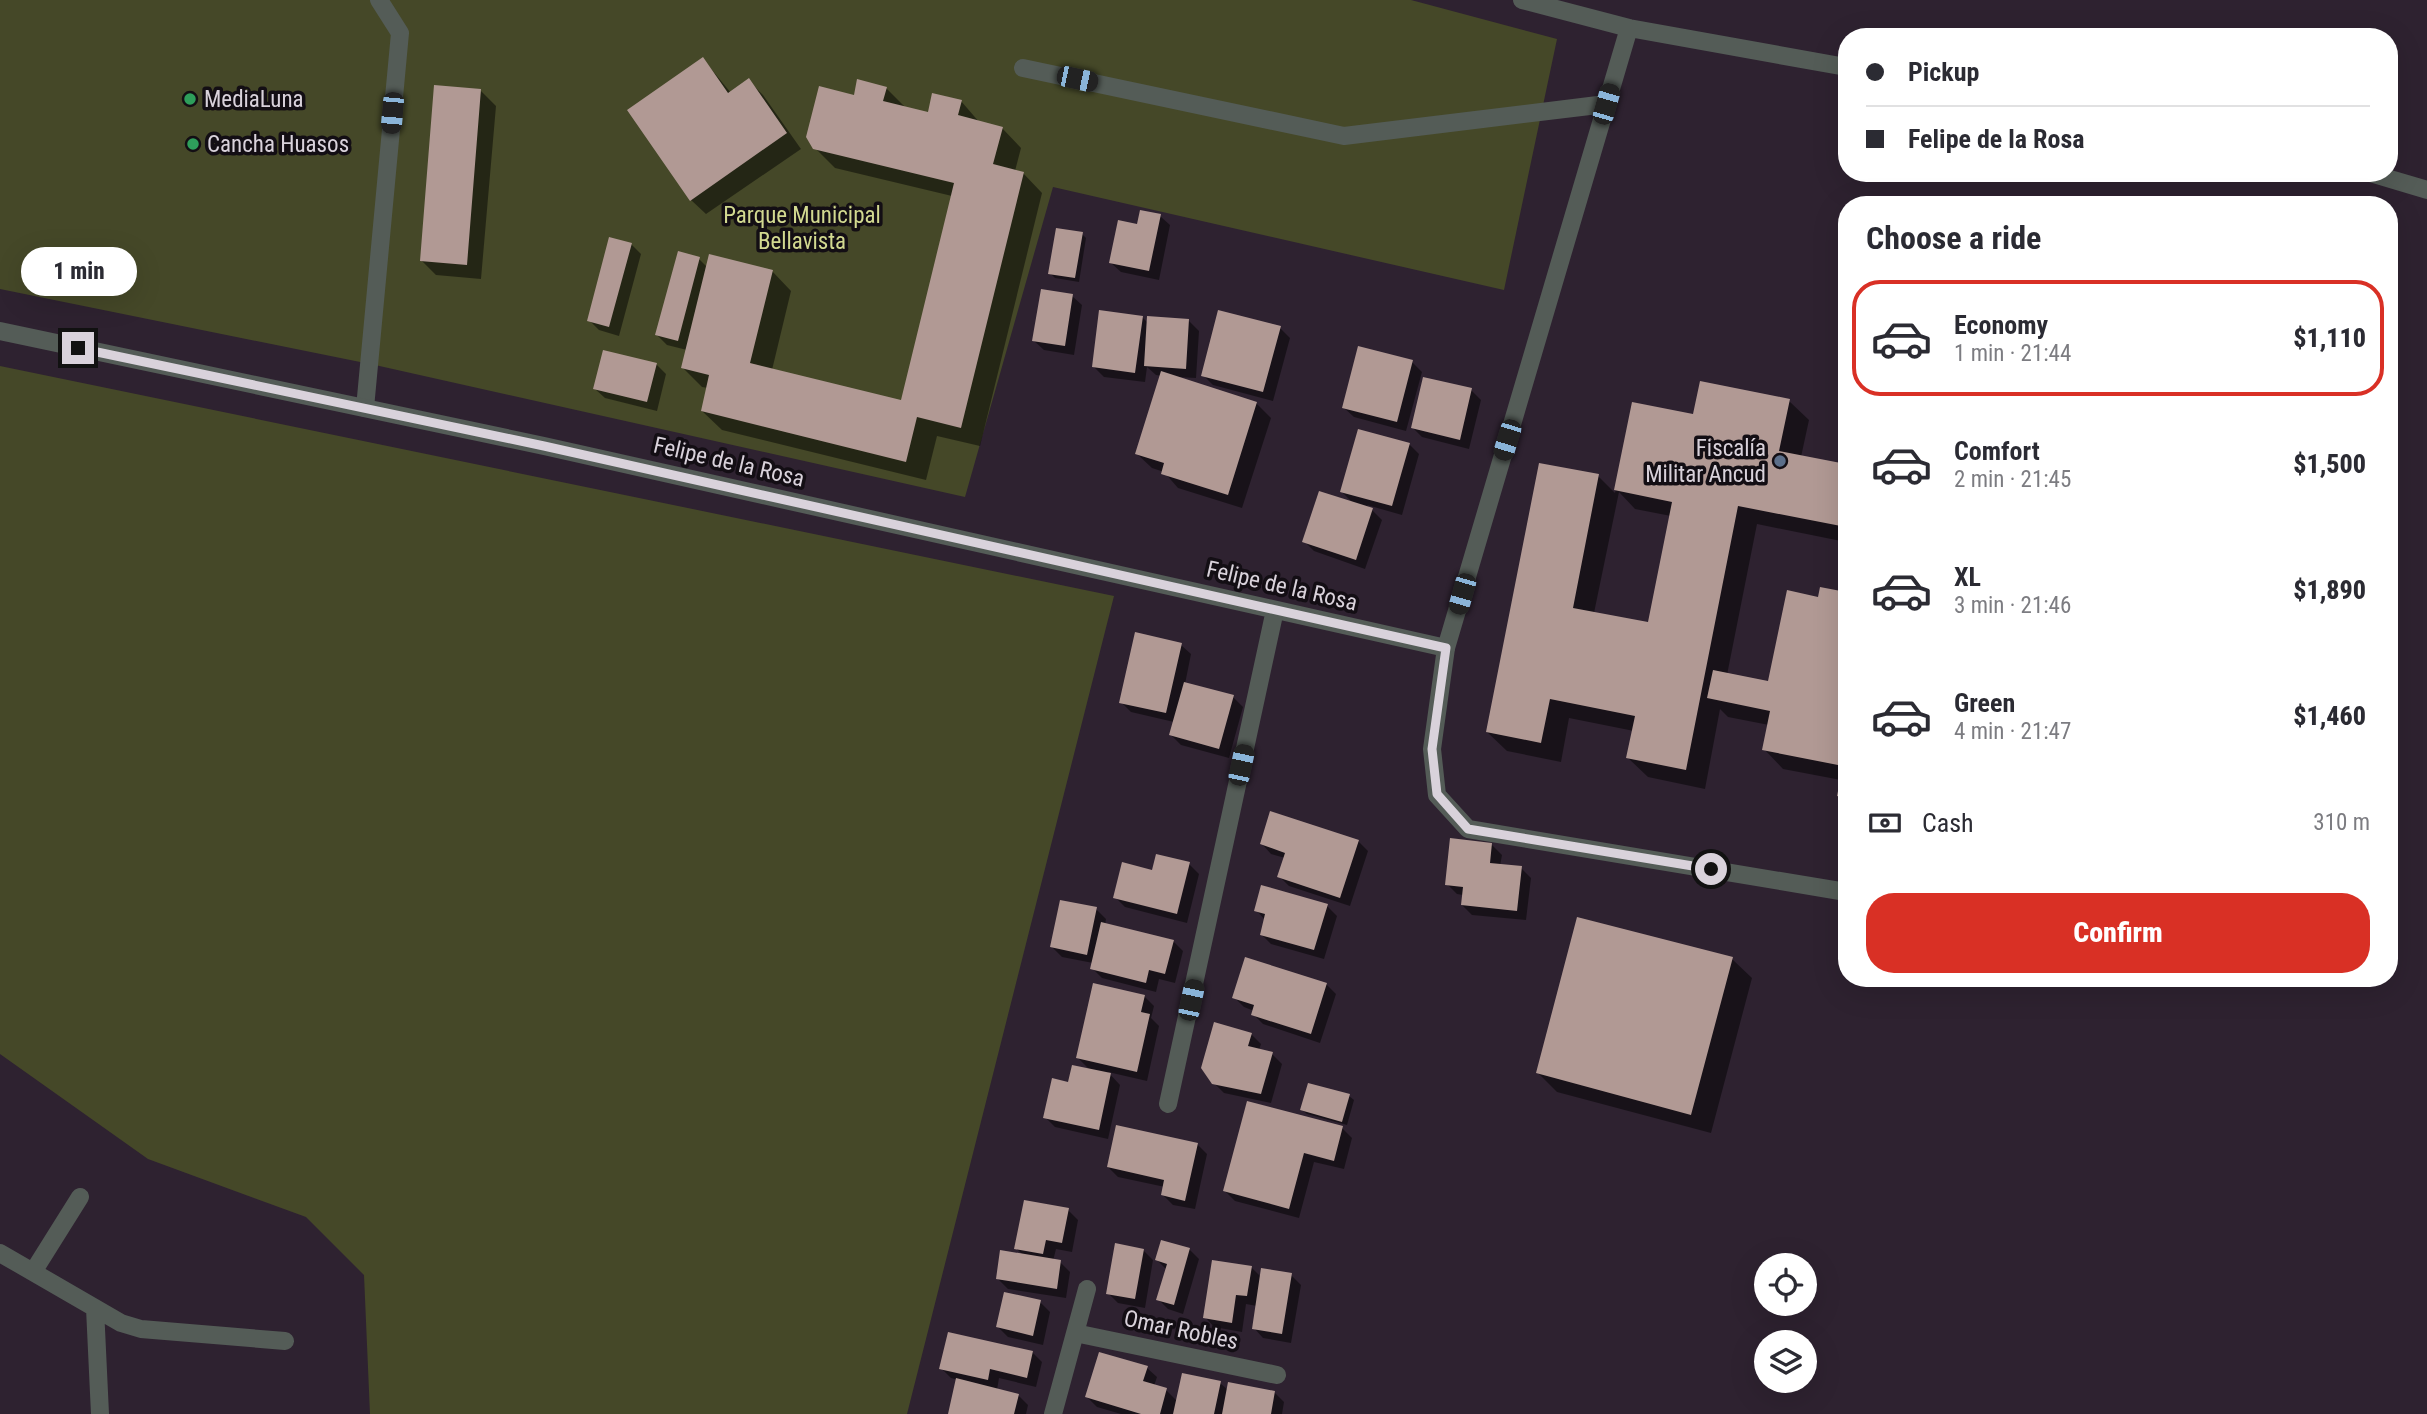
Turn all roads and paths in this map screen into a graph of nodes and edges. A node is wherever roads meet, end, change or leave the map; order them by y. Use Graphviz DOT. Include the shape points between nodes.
graph roads {
  1 [pos="379,0"];
  2 [pos="1522,0"];
  3 [pos="1629,28"];
  4 [pos="1838,66"];
  5 [pos="1023,68"];
  6 [pos="1606,104"];
  7 [pos="2398,181"];
  8 [pos="2427,190"];
  9 [pos="0,331"];
  10 [pos="365,408"];
  11 [pos="1275,610"];
  12 [pos="1446,648"];
  13 [pos="1838,891"];
  14 [pos="1168,1104"];
  15 [pos="80,1197"];
  16 [pos="0,1253"];
  17 [pos="33,1272"];
  18 [pos="1087,1289"];
  19 [pos="96,1308"];
  20 [pos="1075,1333"];
  21 [pos="285,1341"];
  22 [pos="1277,1375"];
  23 [pos="100,1414"];
  24 [pos="1053,1414"];
  1 -- 10 [label="street" via="400,33"];
  2 -- 3 [label="street"];
  3 -- 4 [label="street"];
  3 -- 6 [label="street"];
  5 -- 6 [label="street" via="1344,136"];
  6 -- 12 [label="street"];
  7 -- 8 [label="street"];
  9 -- 10 [label="street, Felipe de la Rosa"];
  10 -- 11 [label="street, Felipe de la Rosa"];
  11 -- 12 [label="street, Felipe de la Rosa"];
  11 -- 14 [label="street"];
  12 -- 13 [label="street" via="1432,749 1437,794 1468,829"];
  15 -- 17 [label="street"];
  16 -- 17 [label="street"];
  17 -- 19 [label="street"];
  18 -- 20 [label="street"];
  19 -- 21 [label="street" via="141,1329"];
  19 -- 23 [label="street"];
  20 -- 22 [label="street, Omar Robles"];
  20 -- 24 [label="street"];
}
